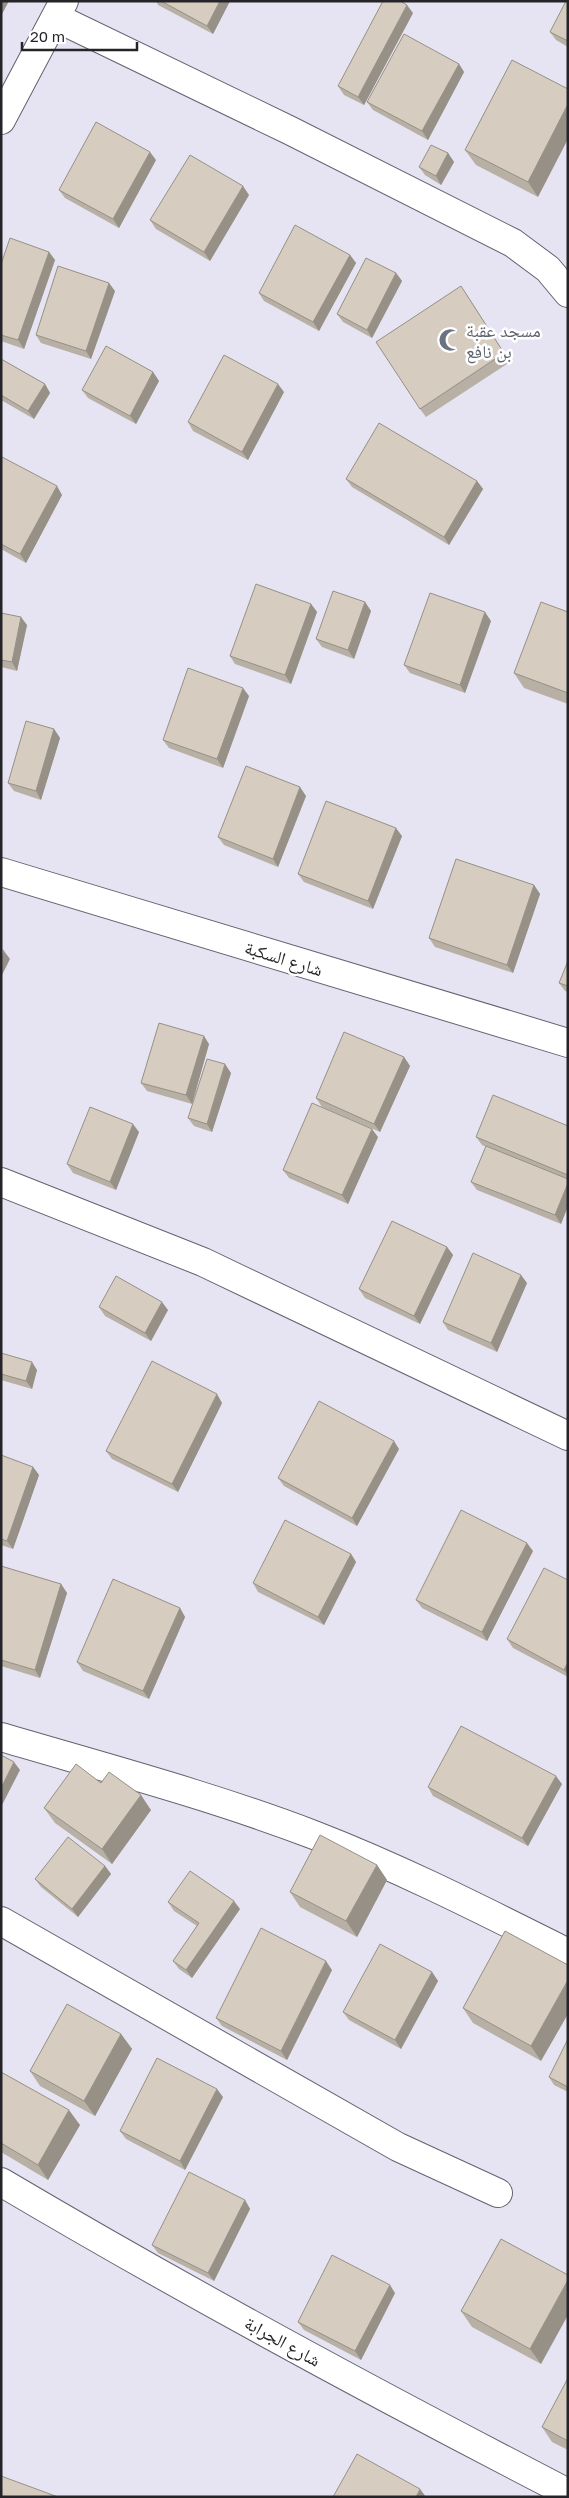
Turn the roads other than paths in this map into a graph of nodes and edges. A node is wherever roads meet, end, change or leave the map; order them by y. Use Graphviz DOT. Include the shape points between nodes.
graph roads {
  1 [pos="61,10"];
  2 [pos="10,83"];
  3 [pos="1,120"];
  4 [pos="568,293"];
  5 [pos="1,872"];
  6 [pos="568,1043"];
  7 [pos="1,1182"];
  8 [pos="568,1436"];
  9 [pos="1,1737"];
  10 [pos="1,1921"];
  11 [pos="568,1953"];
  12 [pos="1,2182"];
  13 [pos="498,2193"];
  14 [pos="568,2493"];
  1 -- 2 [label="street"];
  1 -- 4 [label="street" via="513,243 548,269"];
  2 -- 3 [label="street"];
  5 -- 6 [label="street, شارع السكبة"];
  7 -- 8 [label="street" via="203,1262"];
  9 -- 11 [label="street" via="222,1802 316,1836 426,1882"];
  10 -- 13 [label="street" via="398,2146"];
  12 -- 14 [label="street, شارع الجرابة" via="98,2240 426,2420"];
}
